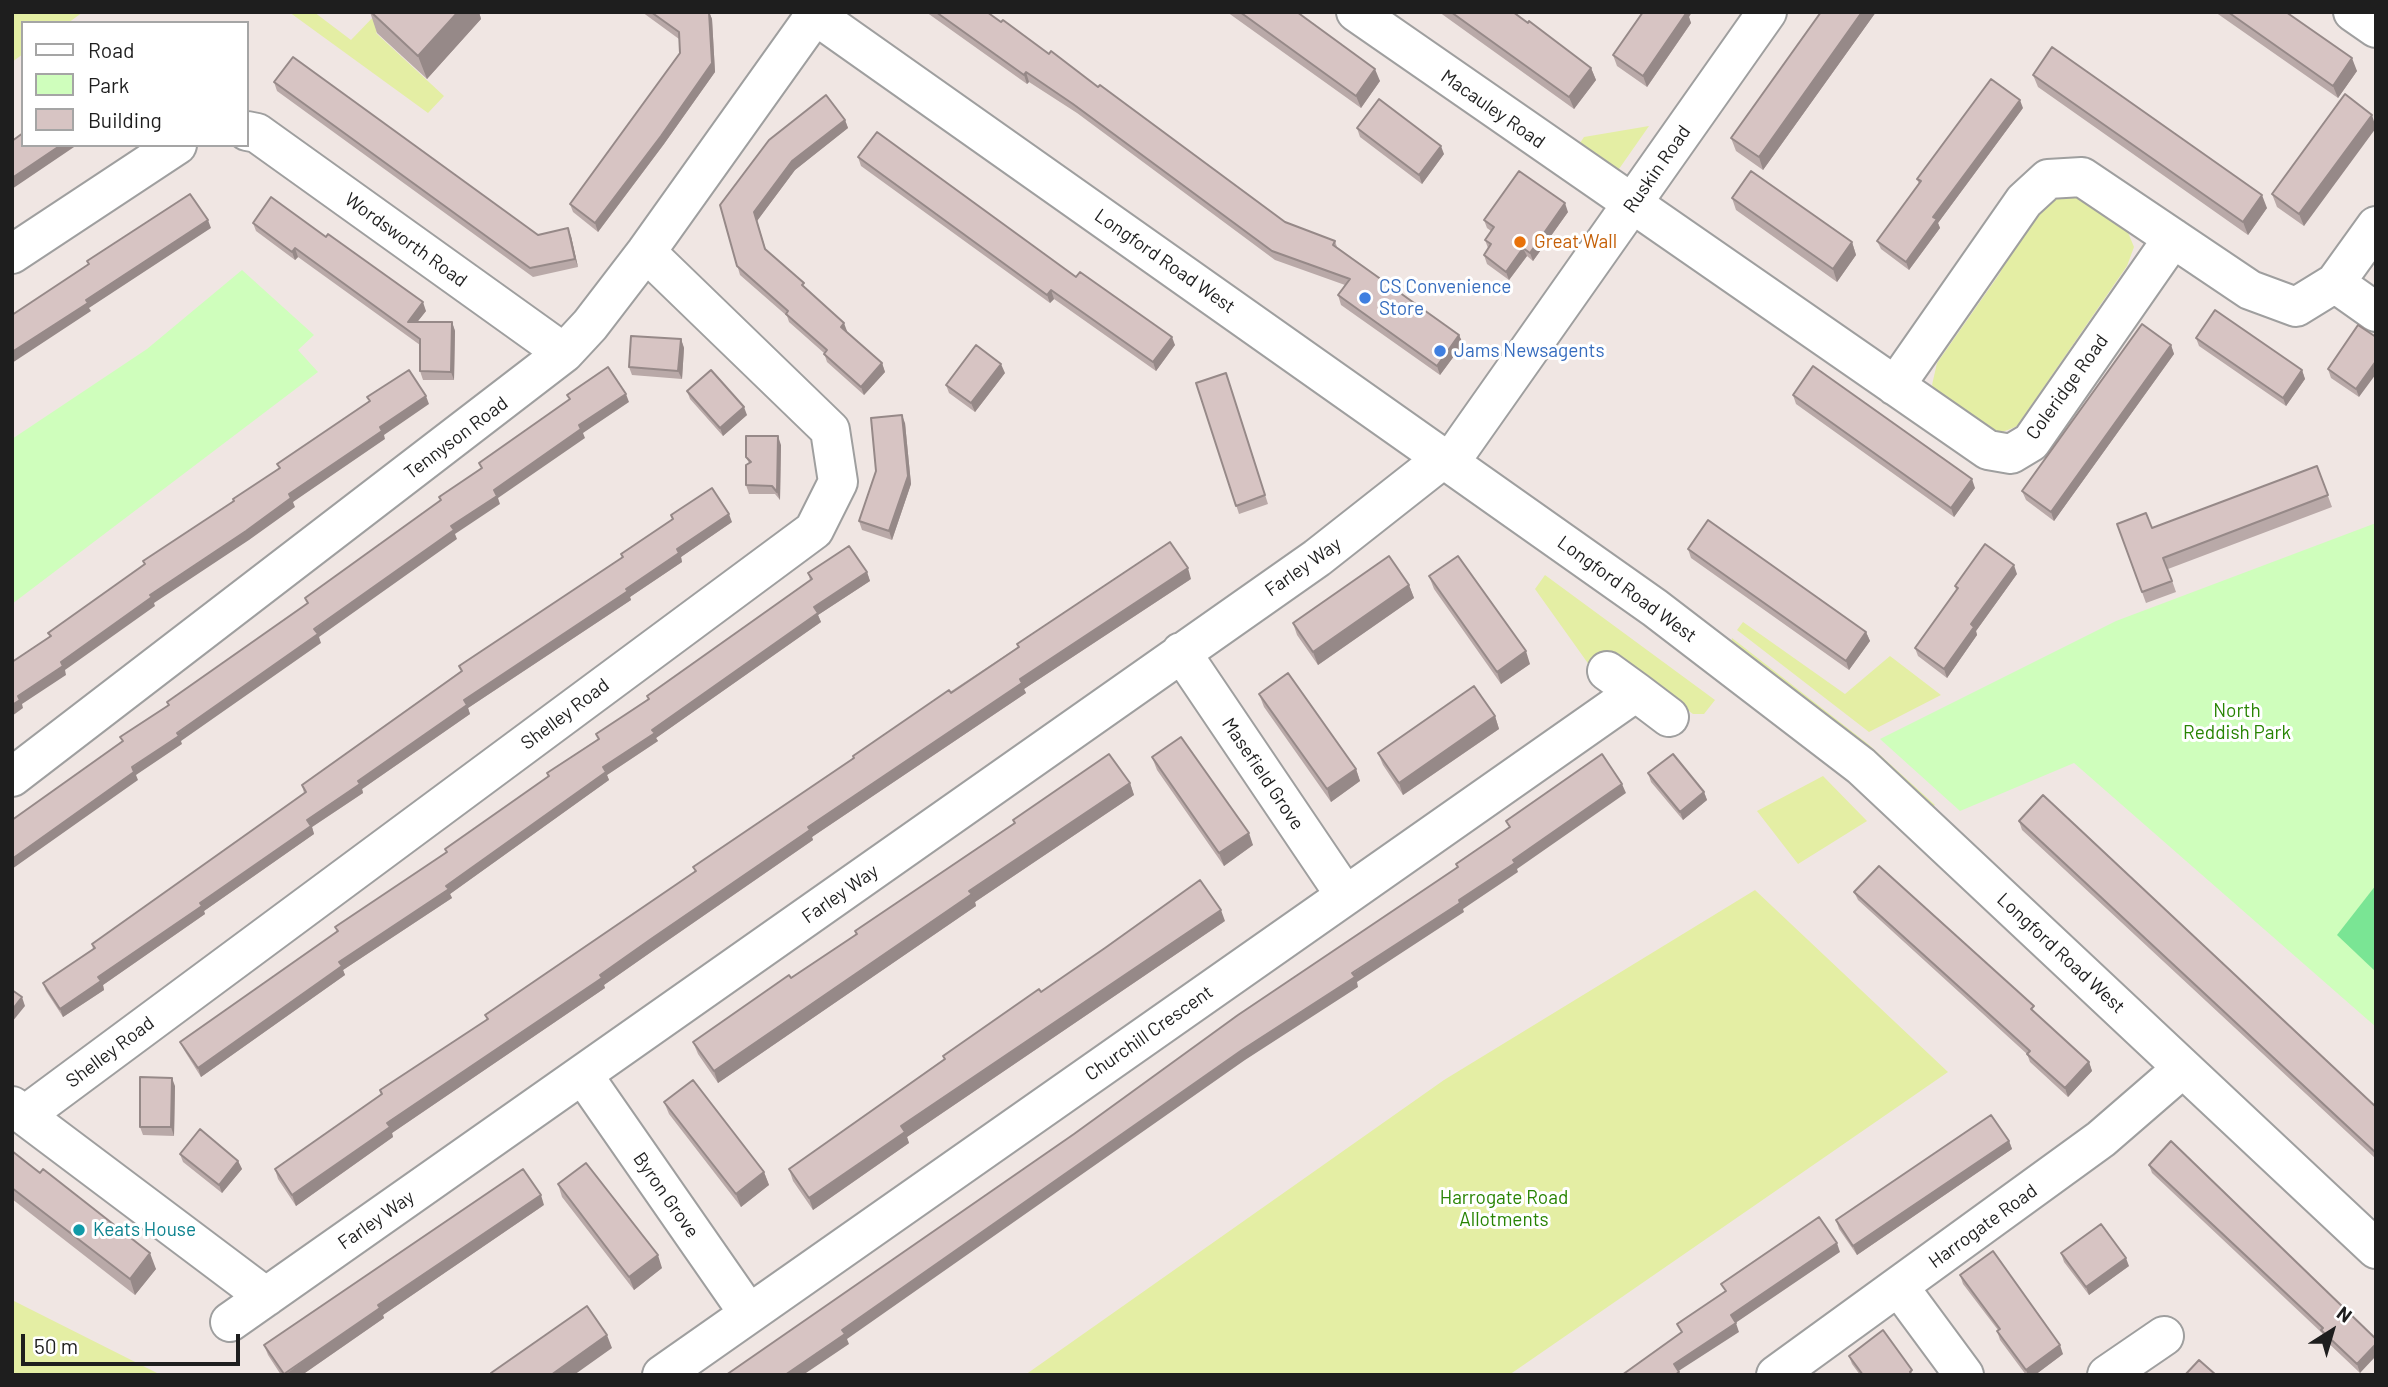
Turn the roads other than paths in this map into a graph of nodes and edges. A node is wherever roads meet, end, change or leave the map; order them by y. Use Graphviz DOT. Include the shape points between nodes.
graph roads {
  1 [pos="1356,12"];
  2 [pos="1767,12"];
  3 [pos="2353,12"];
  4 [pos="813,14"];
  5 [pos="2376,28"];
  6 [pos="248,131"];
  7 [pos="174,147"];
  8 [pos="1631,205"];
  9 [pos="2376,226"];
  10 [pos="2173,238"];
  11 [pos="646,252"];
  12 [pos="12,254"];
  13 [pos="2335,283"];
  14 [pos="2376,312"];
  15 [pos="564,353"];
  16 [pos="1895,386"];
  17 [pos="1447,460"];
  18 [pos="1181,652"];
  19 [pos="1669,717"];
  20 [pos="12,777"];
  21 [pos="1345,895"];
  22 [pos="2183,1068"];
  23 [pos="583,1075"];
  24 [pos="19,1110"];
  25 [pos="2376,1249"];
  26 [pos="1899,1287"];
  27 [pos="266,1297"];
  28 [pos="749,1314"];
  29 [pos="230,1322"];
  30 [pos="2164,1336"];
  31 [pos="662,1375"];
  32 [pos="1776,1375"];
  33 [pos="1964,1375"];
  34 [pos="2107,1375"];
  1 -- 8 [label="street, Macauley Road"];
  2 -- 8 [label="street, Ruskin Road"];
  3 -- 5 [label="street"];
  4 -- 11 [label="street, Tennyson Road"];
  4 -- 17 [label="street, Longford Road West"];
  6 -- 15 [label="street, Wordsworth Road" via="257,133"];
  7 -- 12 [label="street"];
  8 -- 16 [label="street, Coleridge Road"];
  8 -- 17 [label="street, Ruskin Road"];
  9 -- 13 [label="street"];
  10 -- 13 [label="street" via="2250,289 2296,307"];
  10 -- 16 [label="street" via="2082,177 2048,179 2024,201"];
  10 -- 16 [label="street, Coleridge Road" via="2031,442 2011,454 1988,450"];
  11 -- 15 [label="street, Tennyson Road"];
  11 -- 24 [label="street, Shelley Road" via="830,430 838,482 814,530"];
  13 -- 14 [label="street"];
  15 -- 20 [label="street, Tennyson Road"];
  17 -- 18 [label="street, Farley Way"];
  17 -- 22 [label="street, Longford Road West" via="1655,608 1861,766"];
  18 -- 21 [label="street, Masefield Grove"];
  18 -- 23 [label="street, Farley Way"];
  19 -- 21 [label="street, Churchill Crescent" via="1621,681"];
  21 -- 28 [label="street, Churchill Crescent"];
  22 -- 25 [label="street, Longford Road West"];
  22 -- 26 [label="street, Harrogate Road" via="2101,1139"];
  23 -- 27 [label="street, Farley Way"];
  23 -- 28 [label="street, Byron Grove"];
  24 -- 27 [label="street"];
  26 -- 32 [label="street, Harrogate Road"];
  26 -- 33 [label="street"];
  27 -- 29 [label="street, Farley Way"];
  28 -- 31 [label="street, Churchill Crescent"];
  30 -- 34 [label="street"];
}
